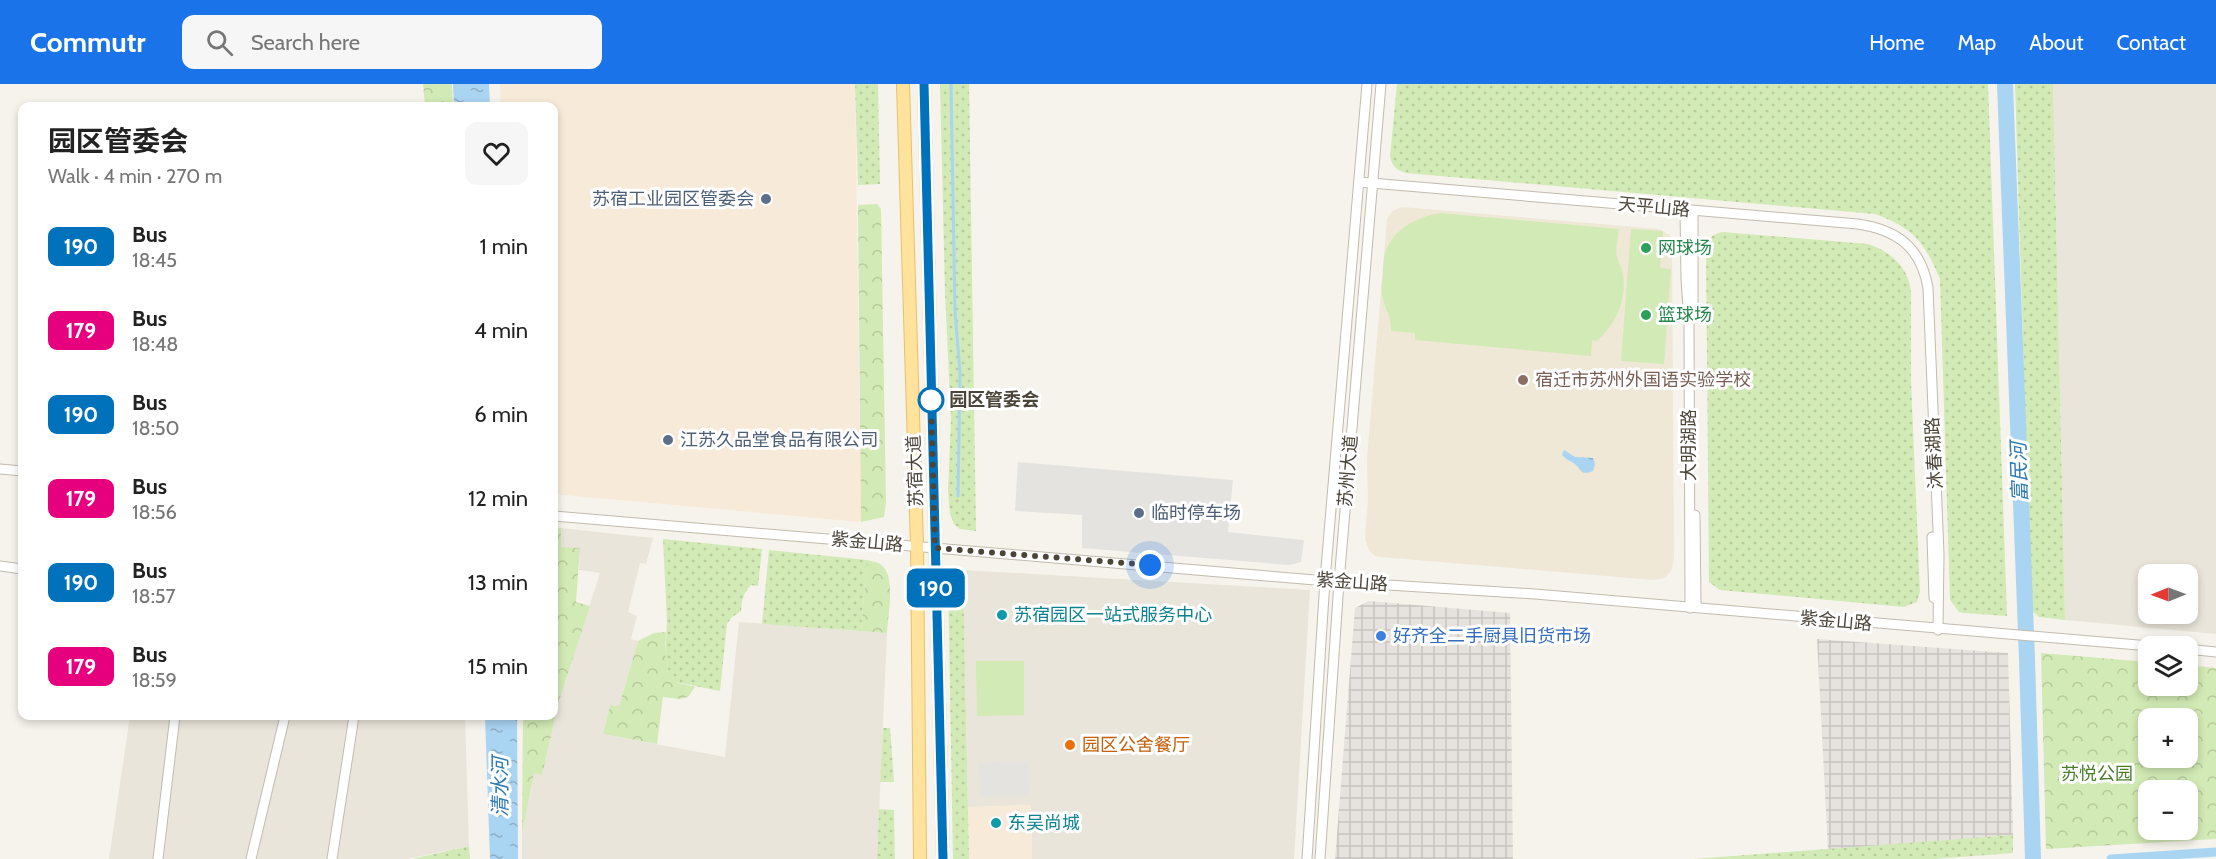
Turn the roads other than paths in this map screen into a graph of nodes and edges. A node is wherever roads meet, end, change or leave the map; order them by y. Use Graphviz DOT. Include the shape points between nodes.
graph roads {
  1 [pos="903,84"];
  2 [pos="924,84"];
  3 [pos="1367,84"];
  4 [pos="1380,84"];
  5 [pos="1359,185"];
  6 [pos="1372,186"];
  7 [pos="1689,213"];
  8 [pos="1923,277"];
  9 [pos="0,469"];
  10 [pos="18,471"];
  11 [pos="558,516"];
  12 [pos="917,546"];
  13 [pos="935,548"];
  14 [pos="0,566"];
  15 [pos="18,568"];
  16 [pos="1325,580"];
  17 [pos="1339,582"];
  18 [pos="1693,608"];
  19 [pos="1936,629"];
  20 [pos="2138,645"];
  21 [pos="2198,651"];
  22 [pos="2216,652"];
  23 [pos="175,720"];
  24 [pos="284,720"];
  25 [pos="353,720"];
  26 [pos="158,859"];
  27 [pos="252,859"];
  28 [pos="332,859"];
  29 [pos="920,859"];
  30 [pos="943,859"];
  31 [pos="1307,859"];
  32 [pos="1320,859"];
  1 -- 12 [label="main road, 苏宿大道"];
  2 -- 13 [label="main road, 苏宿大道"];
  3 -- 5 [label="street, 苏州大道"];
  4 -- 6 [label="street, 苏州大道"];
  5 -- 6 [label="street, 天平山路"];
  5 -- 16 [label="street, 苏州大道"];
  6 -- 7 [label="street, 天平山路"];
  6 -- 17 [label="street, 苏州大道"];
  7 -- 8 [label="street, 天平山路" via="1879,234 1907,252"];
  7 -- 18 [label="street, 大明湖路" via="1686,279"];
  8 -- 19 [label="street, 沐春湖路"];
  9 -- 10 [label="street"];
  11 -- 12 [label="street, 紫金山路"];
  12 -- 13 [label="street, 紫金山路"];
  12 -- 29 [label="main road, 苏宿大道"];
  13 -- 16 [label="street, 紫金山路"];
  13 -- 30 [label="main road, 苏宿大道"];
  14 -- 15 [label="street"];
  16 -- 17 [label="street, 紫金山路"];
  16 -- 31 [label="street, 苏州大道"];
  17 -- 18 [label="street, 紫金山路"];
  17 -- 32 [label="street, 苏州大道"];
  18 -- 19 [label="street, 紫金山路"];
  19 -- 20 [label="street, 紫金山路"];
  21 -- 22 [label="street"];
  23 -- 26 [label="street"];
  24 -- 27 [label="street"];
  25 -- 28 [label="street"];
}
